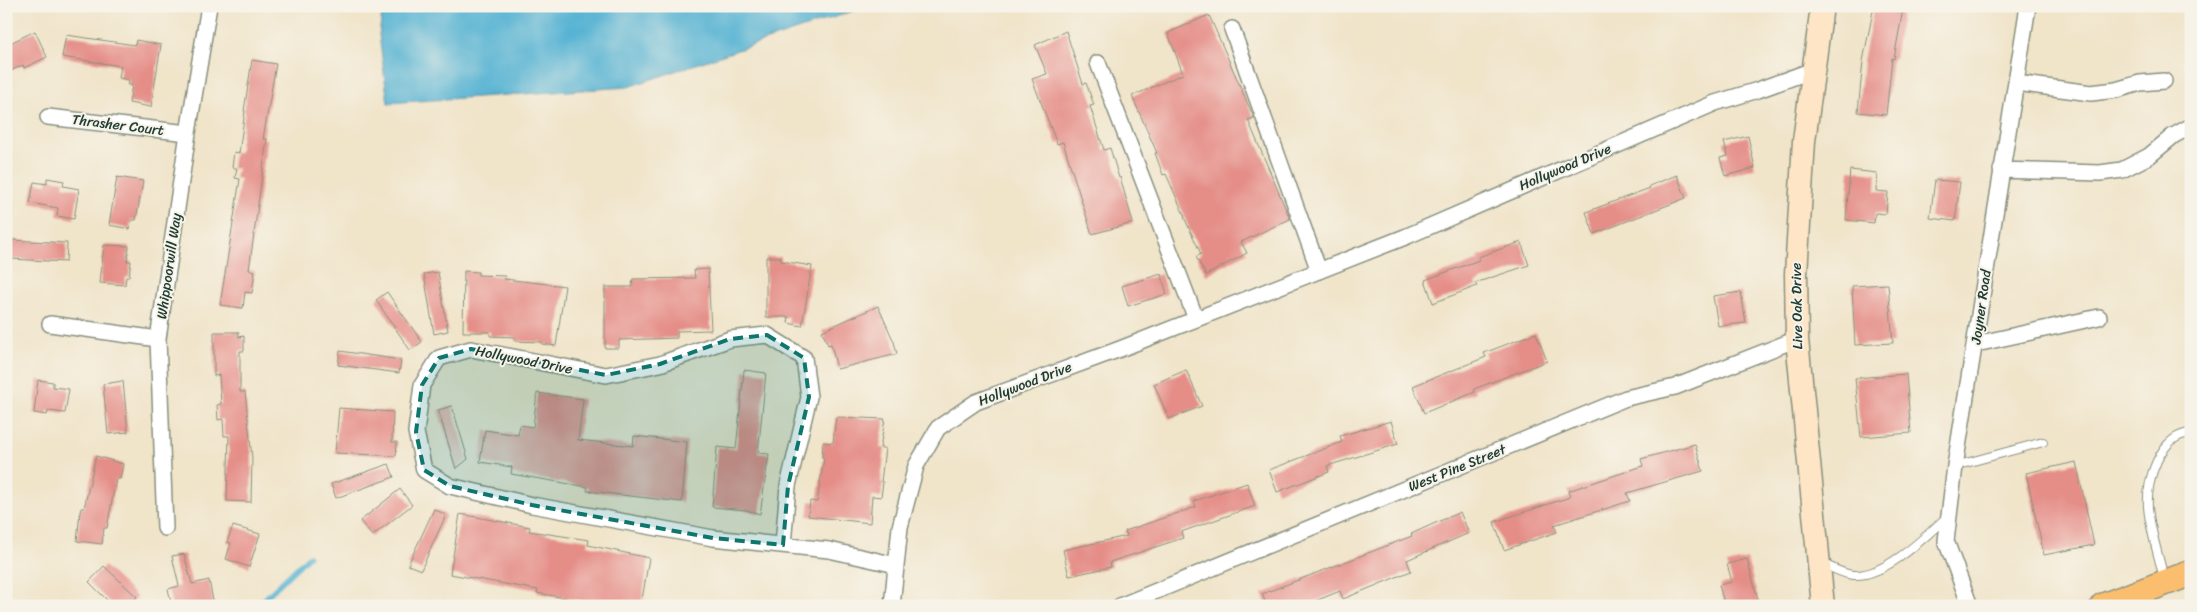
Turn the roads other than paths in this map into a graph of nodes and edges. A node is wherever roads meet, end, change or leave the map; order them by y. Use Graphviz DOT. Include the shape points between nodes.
graph roads {
  1 [pos="209,6"];
  2 [pos="1822,6"];
  3 [pos="2028,6"];
  4 [pos="1232,30"];
  5 [pos="1098,63"];
  6 [pos="1813,70"];
  7 [pos="2164,81"];
  8 [pos="2016,83"];
  9 [pos="48,116"];
  10 [pos="2191,126"];
  11 [pos="188,133"];
  12 [pos="2001,170"];
  13 [pos="1319,271"];
  14 [pos="2099,317"];
  15 [pos="1196,320"];
  16 [pos="50,324"];
  17 [pos="158,339"];
  18 [pos="1797,340"];
  19 [pos="1976,344"];
  20 [pos="2191,432"];
  21 [pos="2043,442"];
  22 [pos="1956,466"];
  23 [pos="1950,515"];
  24 [pos="165,528"];
  25 [pos="784,545"];
  26 [pos="1818,562"];
  27 [pos="896,565"];
  28 [pos="2191,573"];
  29 [pos="2164,583"];
  30 [pos="892,606"];
  31 [pos="1120,606"];
  32 [pos="1823,606"];
  33 [pos="1970,606"];
  34 [pos="2102,606"];
  1 -- 11 [label="street, Whippoorwill Way"];
  2 -- 6 [label="street, Live Oak Drive"];
  3 -- 8 [label="street, Joyner Road"];
  4 -- 13 [label="street"];
  5 -- 15 [label="street"];
  6 -- 13 [label="street, Hollywood Drive" via="1715,103"];
  6 -- 18 [label="street, Live Oak Drive" via="1796,242"];
  7 -- 8 [label="street" via="2091,92"];
  8 -- 12 [label="street, Joyner Road"];
  9 -- 11 [label="street, Thrasher Court"];
  10 -- 12 [label="street" via="2149,156 2122,170 2100,173"];
  11 -- 17 [label="street, Whippoorwill Way"];
  12 -- 19 [label="street, Joyner Road"];
  13 -- 15 [label="street, Hollywood Drive"];
  14 -- 19 [label="street"];
  15 -- 27 [label="street, Hollywood Drive" via="976,402 938,428 916,466 900,527"];
  16 -- 17 [label="street"];
  17 -- 24 [label="street, Whippoorwill Way"];
  18 -- 26 [label="street, Live Oak Drive"];
  18 -- 31 [label="street, West Pine Street" via="1675,387 1626,398"];
  19 -- 22 [label="street, Joyner Road"];
  20 -- 29 [label="lane" via="2171,439 2158,459 2151,484 2148,506"];
  21 -- 22 [label="lane"];
  22 -- 23 [label="street, Joyner Road"];
  23 -- 26 [label="lane" via="1876,572 1853,576"];
  23 -- 33 [label="street, Joyner Road" via="1946,541"];
  25 -- 25 [label="street, Hollywood Drive" via="694,534 532,505 450,486 424,470 416,432 422,385 439,358 471,349 606,375 660,364 730,339 767,335 804,358 809,397 788,486"];
  25 -- 27 [label="street, Hollywood Drive" via="828,550"];
  26 -- 32 [label="street, Live Oak Drive"];
  27 -- 30 [label="street, Hollywood Drive"];
  28 -- 29 [label="main road"];
  29 -- 34 [label="main road"];
}
